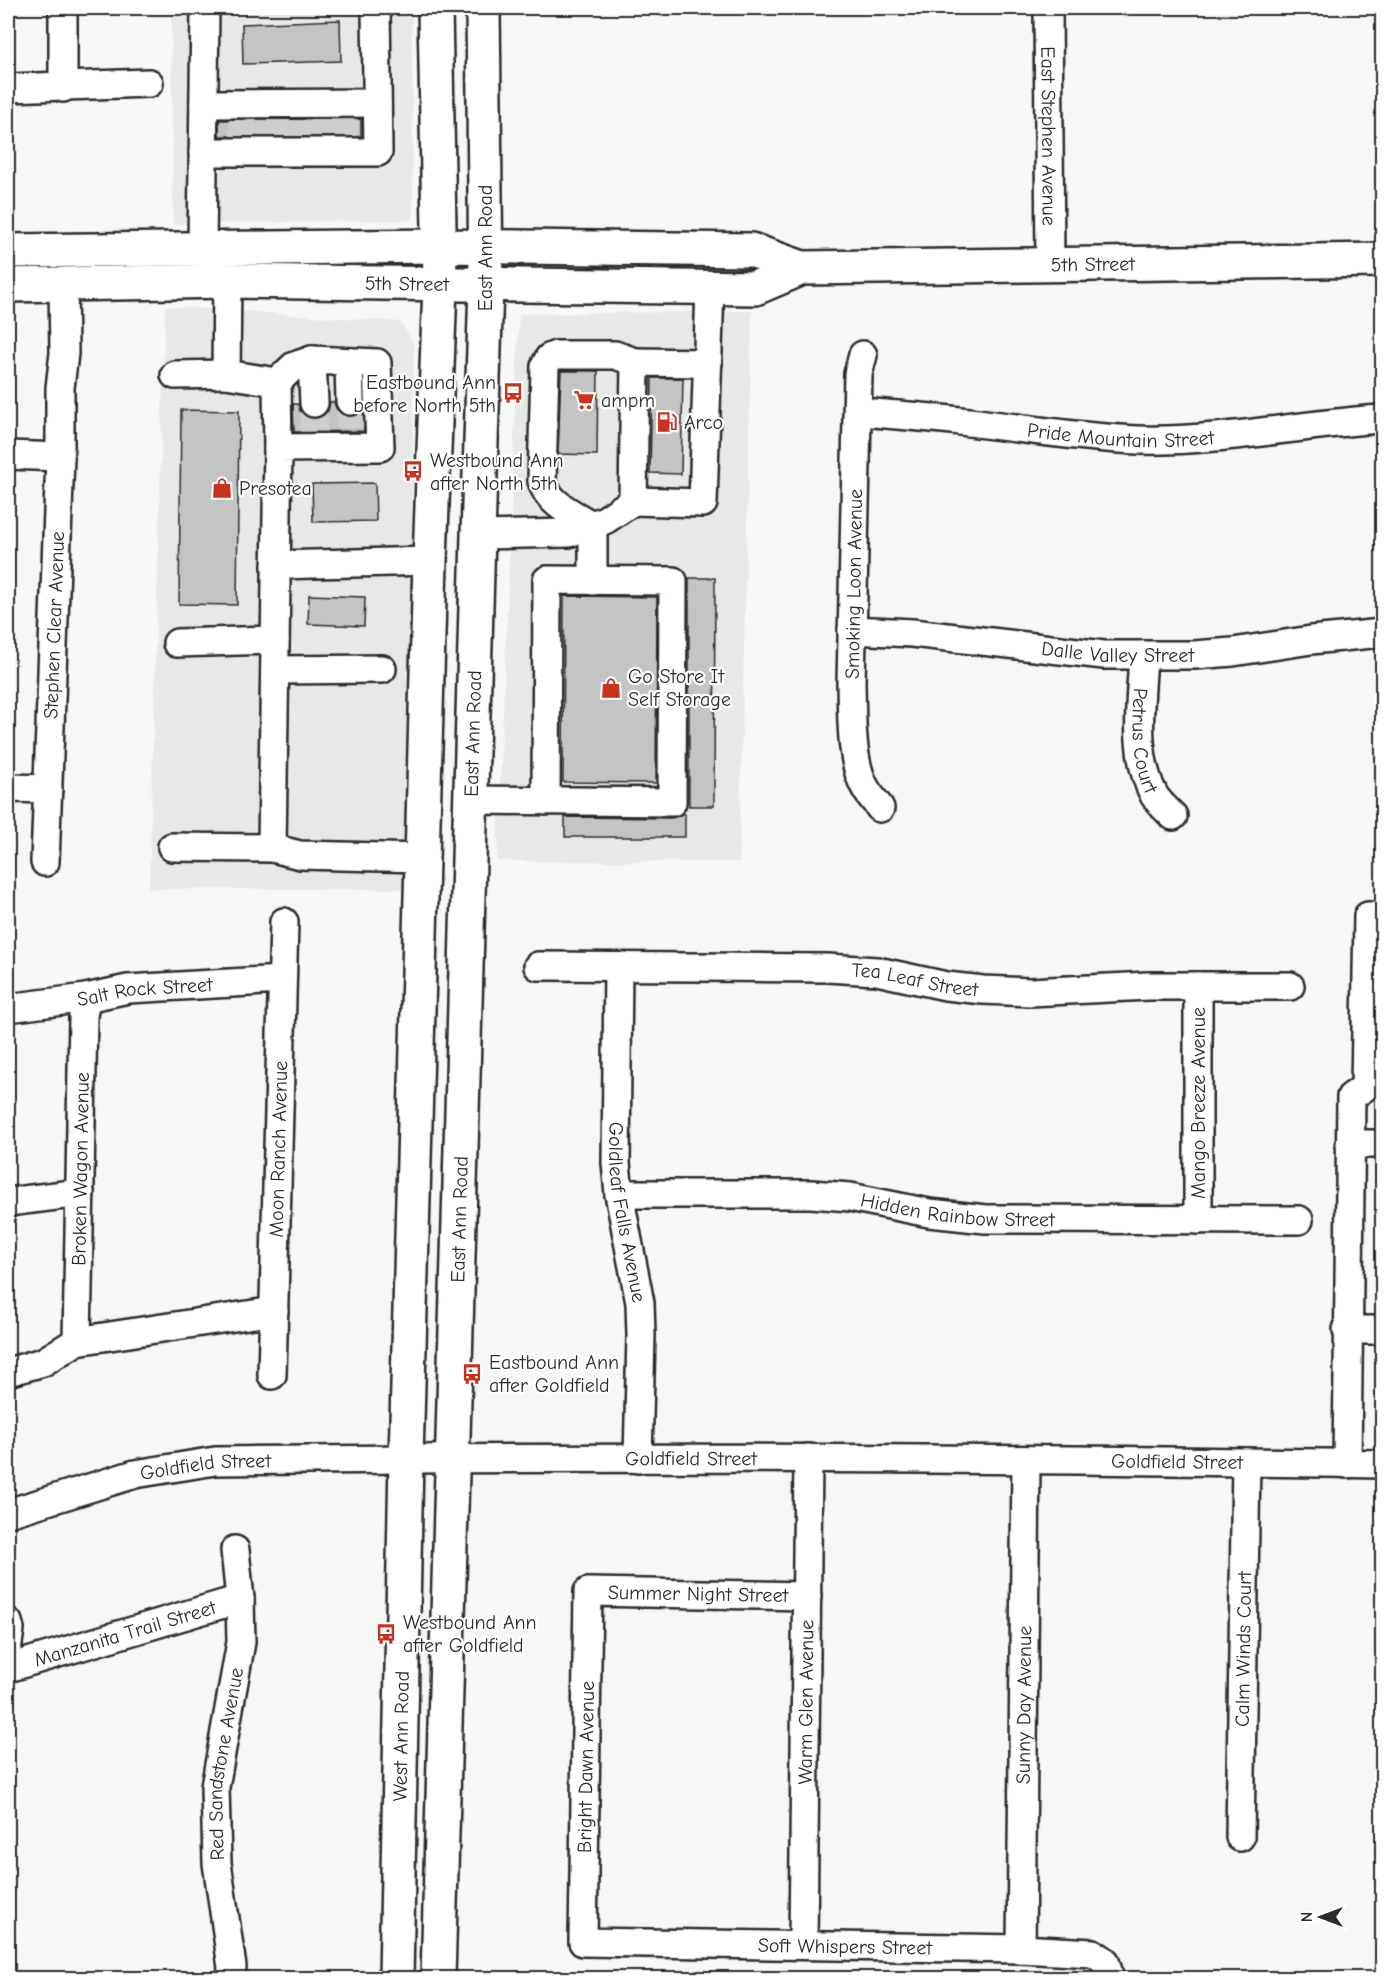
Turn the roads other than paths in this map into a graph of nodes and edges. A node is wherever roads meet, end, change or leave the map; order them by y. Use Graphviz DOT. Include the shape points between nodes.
graph roads {
  1 [pos="63,8"];
  2 [pos="205,8"];
  3 [pos="376,8"];
  4 [pos="435,8"];
  5 [pos="483,8"];
  6 [pos="1048,8"];
  7 [pos="149,83"];
  8 [pos="8,88"];
  9 [pos="63,88"];
  10 [pos="377,103"];
  11 [pos="204,104"];
  12 [pos="243,129"];
  13 [pos="307,129"];
  14 [pos="203,152"];
  15 [pos="439,246"];
  16 [pos="485,246"];
  17 [pos="202,248"];
  18 [pos="8,251"];
  19 [pos="1383,260"];
  20 [pos="1050,265"];
  21 [pos="802,268"];
  22 [pos="227,281"];
  23 [pos="63,283"];
  24 [pos="8,285"];
  25 [pos="440,285"];
  26 [pos="486,286"];
  27 [pos="710,288"];
  28 [pos="863,355"];
  29 [pos="312,360"];
  30 [pos="349,362"];
  31 [pos="634,362"];
  32 [pos="708,363"];
  33 [pos="226,374"];
  34 [pos="175,375"];
  35 [pos="277,382"];
  36 [pos="350,401"];
  37 [pos="314,403"];
  38 [pos="858,412"];
  39 [pos="1383,419"];
  40 [pos="278,448"];
  41 [pos="8,455"];
  42 [pos="60,457"];
  43 [pos="633,501"];
  44 [pos="593,526"];
  45 [pos="478,535"];
  46 [pos="430,561"];
  47 [pos="276,565"];
  48 [pos="593,580"];
  49 [pos="852,630"];
  50 [pos="1383,633"];
  51 [pos="275,640"];
  52 [pos="177,643"];
  53 [pos="1143,655"];
  54 [pos="275,669"];
  55 [pos="382,669"];
  56 [pos="8,788"];
  57 [pos="48,789"];
  58 [pos="471,800"];
  59 [pos="546,801"];
  60 [pos="880,808"];
  61 [pos="1173,816"];
  62 [pos="172,847"];
  63 [pos="272,848"];
  64 [pos="422,858"];
  65 [pos="45,862"];
  66 [pos="1383,916"];
  67 [pos="284,922"];
  68 [pos="538,966"];
  69 [pos="618,967"];
  70 [pos="282,981"];
  71 [pos="1198,986"];
  72 [pos="1290,986"];
  73 [pos="466,989"];
  74 [pos="86,998"];
  75 [pos="8,1008"];
  76 [pos="1350,1144"];
  77 [pos="1383,1144"];
  78 [pos="80,1193"];
  79 [pos="619,1194"];
  80 [pos="8,1203"];
  81 [pos="1198,1220"];
  82 [pos="1299,1220"];
  83 [pos="274,1311"];
  84 [pos="1347,1330"];
  85 [pos="1383,1330"];
  86 [pos="77,1341"];
  87 [pos="8,1372"];
  88 [pos="272,1375"];
  89 [pos="808,1458"];
  90 [pos="406,1459"];
  91 [pos="453,1459"];
  92 [pos="638,1459"];
  93 [pos="1026,1460"];
  94 [pos="1246,1462"];
  95 [pos="1347,1464"];
  96 [pos="1383,1464"];
  97 [pos="8,1513"];
  98 [pos="234,1550"];
  99 [pos="588,1592"];
  100 [pos="807,1596"];
  101 [pos="240,1599"];
  102 [pos="8,1622"];
  103 [pos="8,1644"];
  104 [pos="8,1668"];
  105 [pos="1240,1837"];
  106 [pos="584,1942"];
  107 [pos="803,1945"];
  108 [pos="1022,1949"];
  109 [pos="1108,1970"];
  110 [pos="231,1978"];
  111 [pos="396,1978"];
  112 [pos="438,1978"];
  1 -- 9 [label="street"];
  2 -- 11 [label="street"];
  3 -- 10 [label="street"];
  4 -- 15 [label="main road"];
  5 -- 16 [label="main road, East Ann Road"];
  6 -- 20 [label="street, East Stephen Avenue"];
  7 -- 9 [label="street"];
  8 -- 9 [label="street"];
  10 -- 13 [label="street"];
  10 -- 13 [label="street" via="378,152"];
  11 -- 12 [label="street"];
  11 -- 14 [label="street"];
  12 -- 13 [label="street"];
  12 -- 13 [label="street"];
  12 -- 14 [label="street"];
  14 -- 17 [label="street"];
  15 -- 16 [label="main road, 5th Street"];
  15 -- 17 [label="main road, 5th Street"];
  15 -- 25 [label="main road"];
  16 -- 21 [label="main road, 5th Street" via="751,250"];
  16 -- 26 [label="main road, East Ann Road"];
  17 -- 18 [label="main road, 5th Street"];
  19 -- 20 [label="main road, 5th Street"];
  20 -- 21 [label="main road, 5th Street"];
  21 -- 27 [label="main road, 5th Street" via="755,288"];
  22 -- 23 [label="main road, 5th Street"];
  22 -- 25 [label="main road, 5th Street"];
  22 -- 33 [label="street"];
  23 -- 24 [label="main road, 5th Street"];
  23 -- 42 [label="street, Stephen Clear Avenue"];
  25 -- 26 [label="main road, 5th Street"];
  25 -- 46 [label="main road"];
  26 -- 27 [label="main road, 5th Street"];
  26 -- 45 [label="main road, East Ann Road"];
  27 -- 32 [label="street"];
  28 -- 38 [label="street, Smoking Loon Avenue" via="858,374"];
  29 -- 30 [label="street"];
  29 -- 35 [label="street" via="294,366"];
  29 -- 37 [label="street"];
  30 -- 36 [label="street"];
  30 -- 40 [label="street" via="376,363 380,447 350,440"];
  31 -- 32 [label="street"];
  31 -- 43 [label="street"];
  31 -- 44 [label="street" via="615,355 562,355 549,358 545,366 543,487 552,500"];
  32 -- 43 [label="street" via="703,503"];
  33 -- 34 [label="street"];
  33 -- 35 [label="street"];
  35 -- 40 [label="street"];
  38 -- 39 [label="street, Pride Mountain Street" via="1140,440 1206,439"];
  38 -- 49 [label="street, Smoking Loon Avenue"];
  40 -- 47 [label="street"];
  41 -- 42 [label="street"];
  42 -- 57 [label="street, Stephen Clear Avenue"];
  43 -- 44 [label="street"];
  44 -- 45 [label="street" via="563,534"];
  44 -- 48 [label="street"];
  45 -- 58 [label="main road, East Ann Road"];
  46 -- 47 [label="street"];
  46 -- 64 [label="main road"];
  47 -- 51 [label="street"];
  48 -- 59 [label="street" via="547,580"];
  48 -- 59 [label="street" via="673,581 672,802"];
  49 -- 53 [label="street, Dalle Valley Street" via="1104,655"];
  49 -- 60 [label="street, Smoking Loon Avenue" via="854,746 865,788"];
  50 -- 53 [label="street, Dalle Valley Street" via="1233,652"];
  51 -- 52 [label="street"];
  51 -- 54 [label="street"];
  53 -- 61 [label="street, Petrus Court" via="1142,757 1155,798"];
  54 -- 55 [label="street"];
  54 -- 63 [label="street"];
  56 -- 57 [label="street"];
  57 -- 65 [label="street, Stephen Clear Avenue"];
  58 -- 59 [label="street"];
  58 -- 73 [label="main road, East Ann Road"];
  62 -- 63 [label="street"];
  63 -- 64 [label="street" via="300,855"];
  64 -- 73 [label="main road" via="441,862 447,874"];
  64 -- 90 [label="main road"];
  66 -- 76 [label="street" via="1368,916 1365,1087 1351,1097"];
  67 -- 70 [label="street, Moon Ranch Avenue"];
  68 -- 69 [label="street, Tea Leaf Street"];
  69 -- 71 [label="street, Tea Leaf Street" via="878,971 946,986 1019,991"];
  69 -- 79 [label="street, Goldleaf Falls Avenue"];
  70 -- 74 [label="street, Salt Rock Street" via="128,988"];
  70 -- 83 [label="street, Moon Ranch Avenue"];
  71 -- 72 [label="street, Tea Leaf Street"];
  71 -- 81 [label="street, Mango Breeze Avenue"];
  73 -- 91 [label="main road, East Ann Road"];
  74 -- 75 [label="street, Salt Rock Street"];
  74 -- 78 [label="street, Broken Wagon Avenue"];
  76 -- 77 [label="street"];
  76 -- 84 [label="street"];
  78 -- 80 [label="street"];
  78 -- 86 [label="street, Broken Wagon Avenue"];
  79 -- 81 [label="street, Hidden Rainbow Street" via="811,1194 986,1219"];
  79 -- 92 [label="street, Goldleaf Falls Avenue" via="640,1303"];
  81 -- 82 [label="street, Hidden Rainbow Street"];
  83 -- 86 [label="street"];
  83 -- 88 [label="street, Moon Ranch Avenue"];
  84 -- 85 [label="street"];
  84 -- 95 [label="street"];
  86 -- 87 [label="street" via="43,1362"];
  89 -- 92 [label="street, Goldfield Street"];
  89 -- 93 [label="street, Goldfield Street"];
  89 -- 100 [label="street, Warm Glen Avenue"];
  90 -- 91 [label="street, Goldfield Street"];
  90 -- 97 [label="street, Goldfield Street" via="215,1461 135,1474"];
  90 -- 111 [label="main road, West Ann Road"];
  91 -- 92 [label="street, Goldfield Street"];
  91 -- 112 [label="main road"];
  93 -- 94 [label="street, Goldfield Street"];
  93 -- 108 [label="street, Sunny Day Avenue"];
  94 -- 95 [label="street, Goldfield Street"];
  94 -- 105 [label="street, Calm Winds Court"];
  95 -- 96 [label="street, Goldfield Street"];
  98 -- 101 [label="street, Red Sandstone Avenue"];
  99 -- 100 [label="street, Summer Night Street"];
  99 -- 106 [label="street, Bright Dawn Avenue"];
  100 -- 107 [label="street, Warm Glen Avenue"];
  101 -- 104 [label="street, Manzanita Trail Street"];
  101 -- 110 [label="street, Red Sandstone Avenue" via="241,1642 215,1787 218,1863"];
  102 -- 103 [label="street"];
  106 -- 107 [label="street, Soft Whispers Street"];
  107 -- 108 [label="street, Soft Whispers Street"];
  108 -- 109 [label="street, Soft Whispers Street" via="1093,1953"];
}
